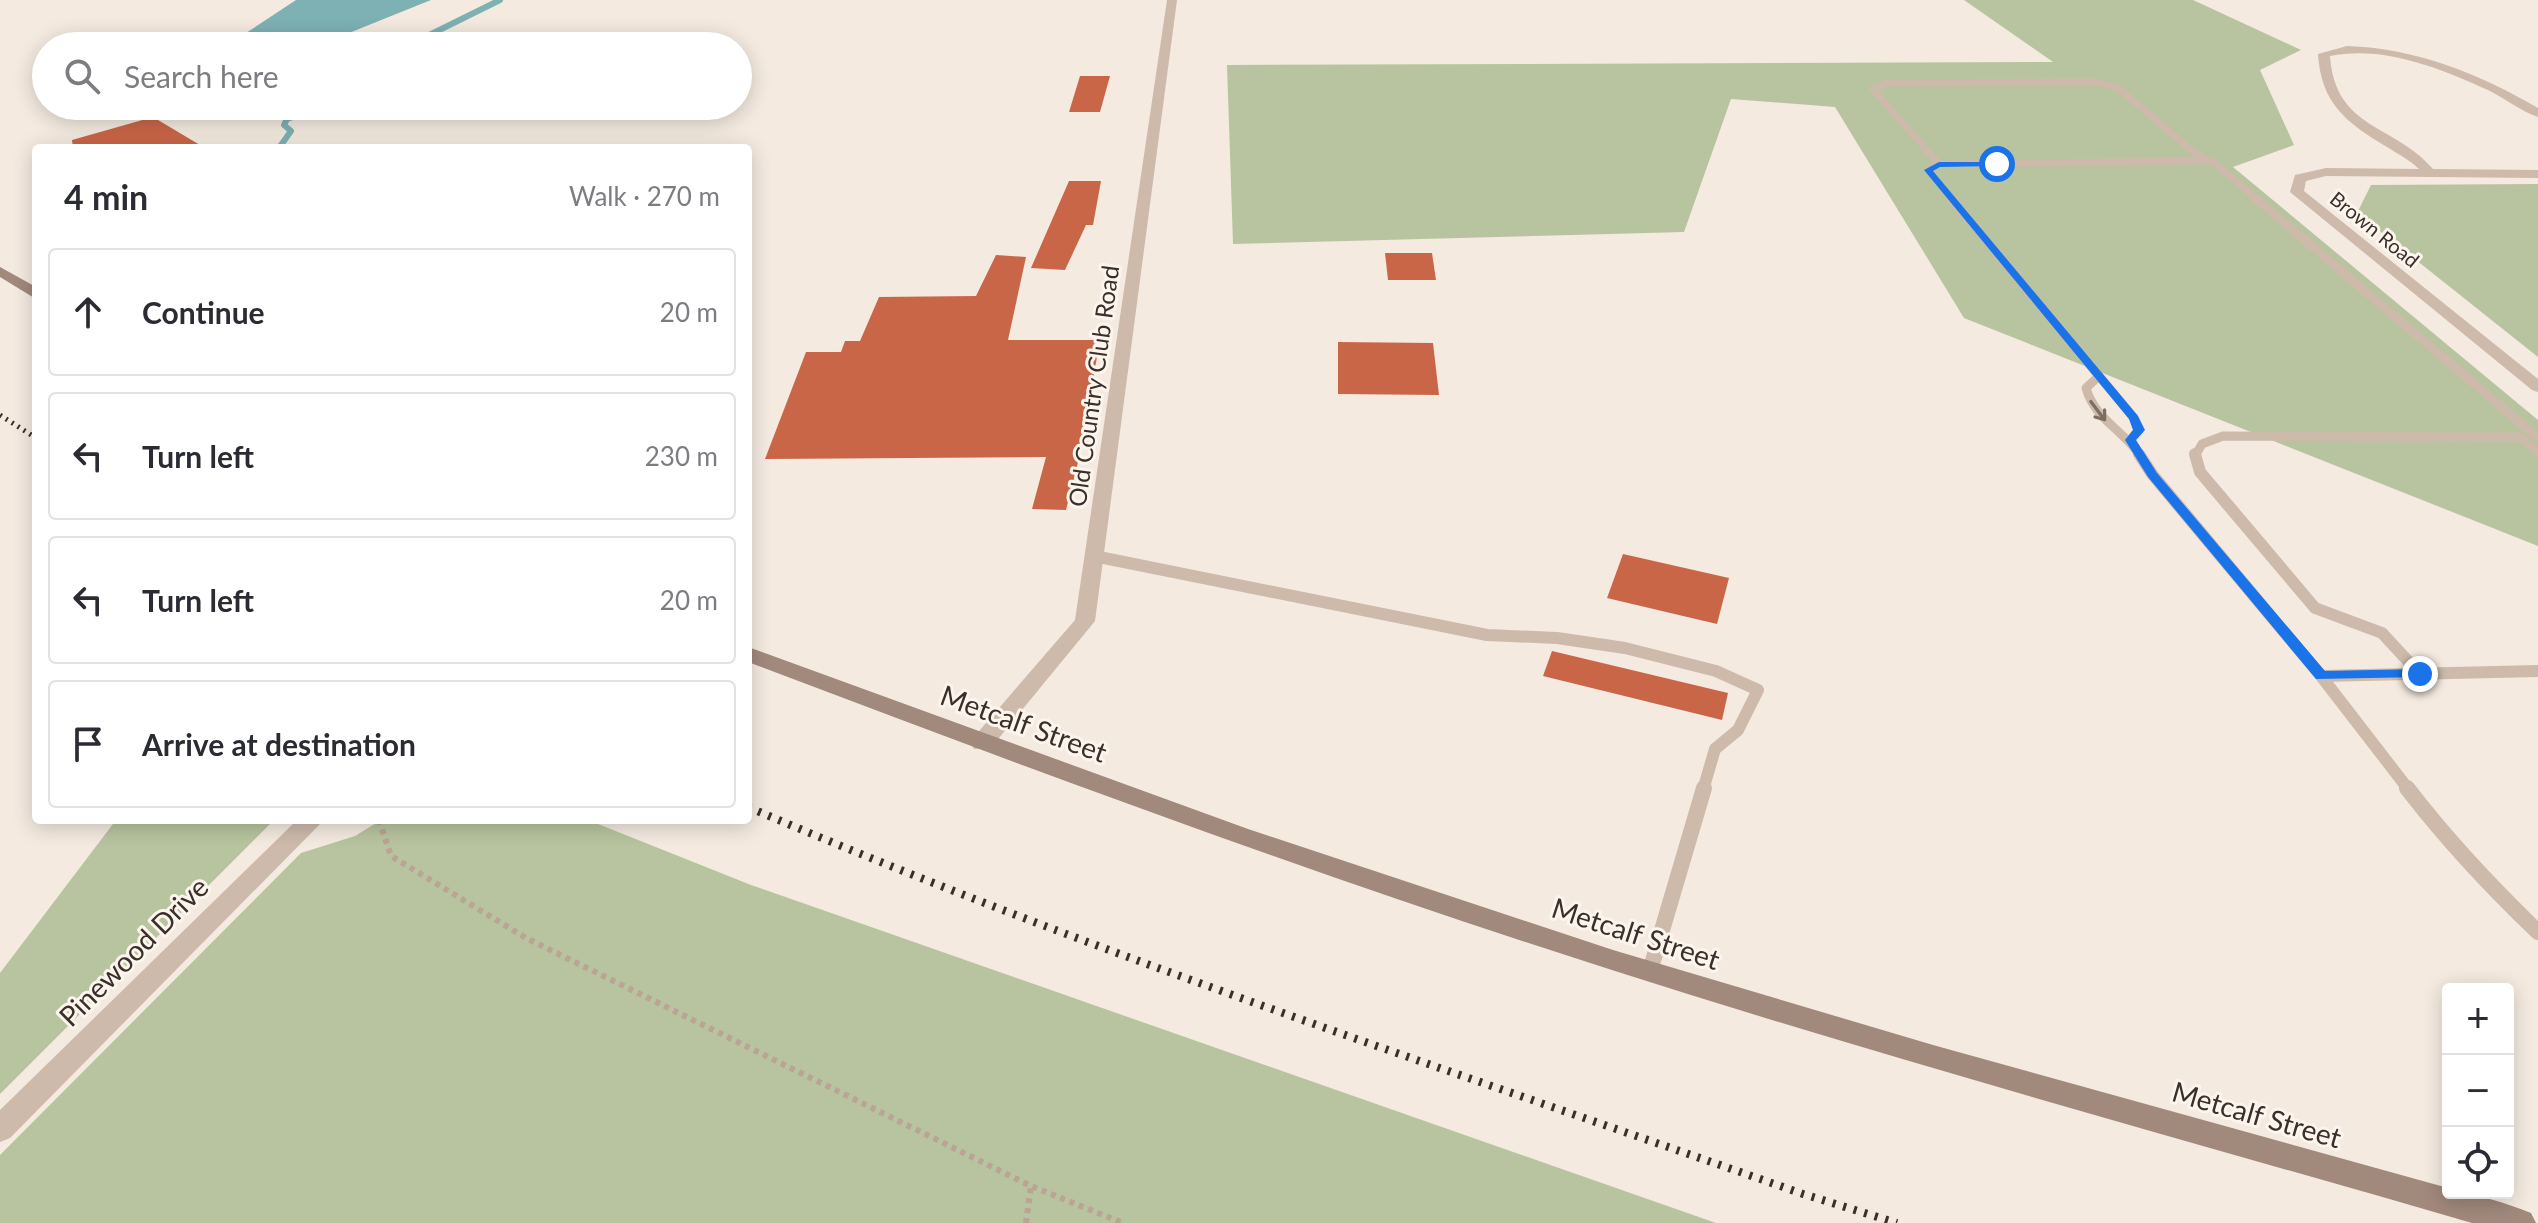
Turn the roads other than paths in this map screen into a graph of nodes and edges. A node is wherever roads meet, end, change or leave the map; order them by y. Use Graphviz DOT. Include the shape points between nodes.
graph roads {
  1 [pos="1172,0"];
  2 [pos="2538,113"];
  3 [pos="2212,161"];
  4 [pos="1939,164"];
  5 [pos="2429,173"];
  6 [pos="2538,174"];
  7 [pos="0,271"];
  8 [pos="32,291"];
  9 [pos="2099,376"];
  10 [pos="2538,387"];
  11 [pos="2520,437"];
  12 [pos="2538,437"];
  13 [pos="2130,440"];
  14 [pos="2538,452"];
  15 [pos="1094,556"];
  16 [pos="752,656"];
  17 [pos="2538,671"];
  18 [pos="2420,674"];
  19 [pos="2321,676"];
  20 [pos="982,743"];
  21 [pos="308,824"];
  22 [pos="2538,932"];
  23 [pos="1650,971"];
  24 [pos="0,1129"];
  25 [pos="2521,1223"];
  1 -- 15 [label="street, Old Country Club Road"];
  2 -- 5 [label="street" via="2451,68 2356,50 2324,54 2328,86 2343,111"];
  3 -- 4 [label="lane"];
  3 -- 4 [label="lane" via="2195,153 2118,88 2097,82 1886,83 1873,89"];
  3 -- 12 [label="lane"];
  4 -- 9 [label="lane" via="1928,170"];
  5 -- 6 [label="street, Brown Road"];
  5 -- 10 [label="street, Brown Road" via="2326,172 2300,178 2297,192"];
  7 -- 8 [label="street"];
  9 -- 13 [label="lane" via="2134,418 2139,430"];
  9 -- 13 [label="lane, one-way" via="2086,388 2090,403"];
  11 -- 12 [label="lane"];
  11 -- 14 [label="lane"];
  11 -- 18 [label="lane" via="2223,436 2195,450 2193,460 2200,472 2315,608 2382,633"];
  13 -- 19 [label="lane" via="2152,474"];
  15 -- 20 [label="street, Old Country Club Road" via="1085,621"];
  15 -- 23 [label="lane" via="1487,635 1546,634 1611,643 1733,674 1758,690 1738,730 1715,749"];
  16 -- 20 [label="street, Metcalf Street"];
  17 -- 18 [label="lane"];
  18 -- 19 [label="lane"];
  19 -- 22 [label="lane" via="2442,833"];
  20 -- 23 [label="street, Metcalf Street" via="1309,861"];
  21 -- 24 [label="street, Pinewood Drive"];
  23 -- 25 [label="street, Metcalf Street"];
}
